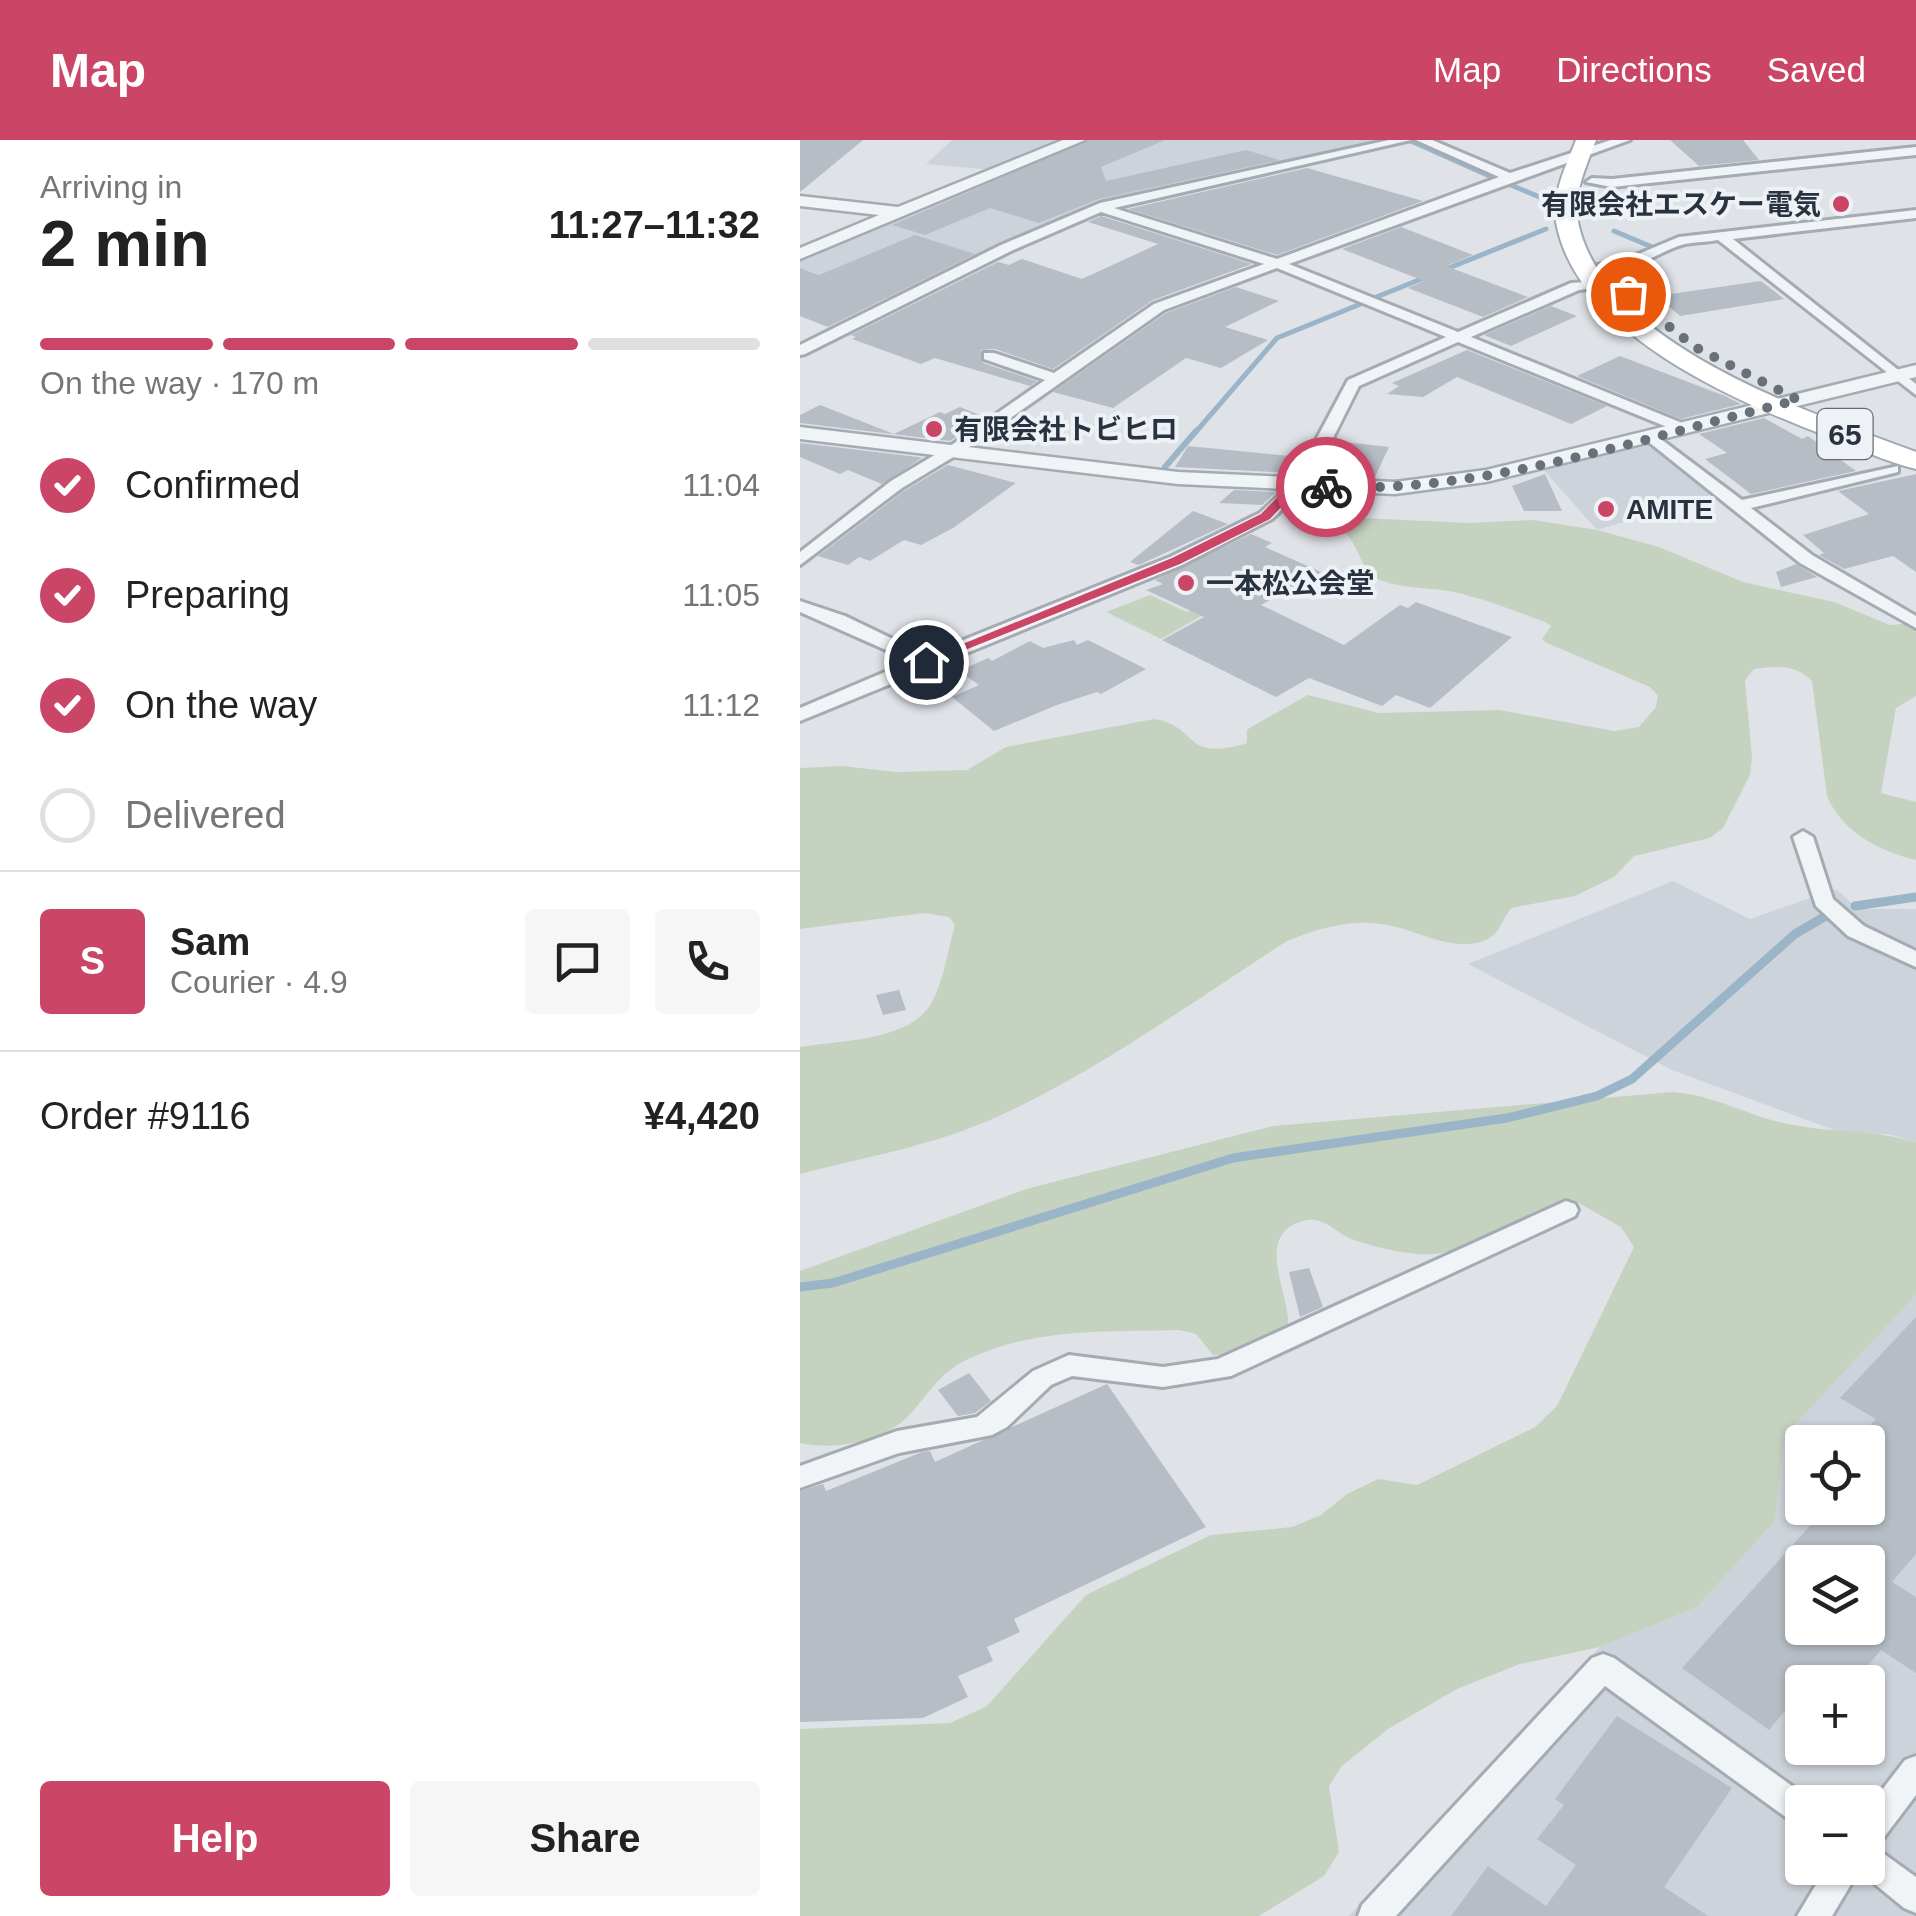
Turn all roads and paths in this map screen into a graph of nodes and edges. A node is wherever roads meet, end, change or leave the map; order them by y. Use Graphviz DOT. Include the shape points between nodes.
graph roads {
  1 [pos="1075,140"];
  2 [pos="1405,140"];
  3 [pos="1422,140"];
  4 [pos="1600,144"];
  5 [pos="1916,151"];
  6 [pos="1511,178"];
  7 [pos="1592,182"];
  8 [pos="800,201"];
  9 [pos="1100,208"];
  10 [pos="899,213"];
  11 [pos="1916,214"];
  12 [pos="1721,236"];
  13 [pos="800,254"];
  14 [pos="1279,265"];
  15 [pos="1601,274"];
  16 [pos="1459,337"];
  17 [pos="800,351"];
  18 [pos="988,356"];
  19 [pos="1907,373"];
  20 [pos="1056,379"];
  21 [pos="1916,391"];
  22 [pos="1786,402"];
  23 [pos="1682,428"];
  24 [pos="800,433"];
  25 [pos="1650,436"];
  26 [pos="1916,445"];
  27 [pos="948,452"];
  28 [pos="1904,465"];
  29 [pos="1294,486"];
  30 [pos="1740,506"];
  31 [pos="800,560"];
  32 [pos="800,606"];
  33 [pos="1916,623"];
  34 [pos="926,662"];
  35 [pos="800,715"];
  36 [pos="1803,837"];
  37 [pos="1916,960"];
  38 [pos="1566,1210"];
  39 [pos="800,1477"];
  40 [pos="1916,1770"];
  41 [pos="1785,1800"];
  42 [pos="1885,1811"];
  43 [pos="1885,1872"];
  44 [pos="1833,1885"];
  45 [pos="1916,1896"];
  46 [pos="1374,1916"];
  47 [pos="1814,1916"];
  1 -- 10 [label="street"];
  2 -- 9 [label="street"];
  3 -- 6 [label="street"];
  4 -- 6 [label="street"];
  4 -- 7 [label="main road, 65"];
  4 -- 15 [label="main road, 65" via="1568,192 1567,220 1575,250"];
  5 -- 7 [label="street"];
  6 -- 14 [label="street"];
  7 -- 15 [label="main road, 65" via="1588,220"];
  8 -- 10 [label="street"];
  9 -- 14 [label="street"];
  9 -- 17 [label="street"];
  10 -- 13 [label="street"];
  11 -- 12 [label="street"];
  12 -- 15 [label="street" via="1679,241"];
  12 -- 19 [label="street"];
  14 -- 16 [label="street"];
  14 -- 20 [label="street" via="1159,307"];
  15 -- 16 [label="street"];
  15 -- 22 [label="main road, 65" via="1622,312 1663,344 1714,376"];
  16 -- 23 [label="street"];
  16 -- 29 [label="street" via="1353,383"];
  18 -- 20 [label="street"];
  19 -- 21 [label="street"];
  19 -- 22 [label="street"];
  20 -- 27 [label="street"];
  22 -- 23 [label="street"];
  22 -- 26 [label="main road, 65"];
  22 -- 28 [label="main road, 65"];
  23 -- 25 [label="street"];
  24 -- 27 [label="street"];
  25 -- 29 [label="street" via="1457,482"];
  25 -- 30 [label="street"];
  27 -- 29 [label="street"];
  27 -- 31 [label="street"];
  28 -- 30 [label="street"];
  29 -- 34 [label="street" via="1266,516 1176,561"];
  30 -- 33 [label="street" via="1806,559"];
  32 -- 34 [label="street"];
  34 -- 35 [label="street"];
  36 -- 37 [label="street" via="1823,901 1856,931"];
  38 -- 39 [label="street" via="1222,1370 1163,1377 1069,1365 1042,1378 982,1427 896,1442"];
  40 -- 42 [label="street"];
  41 -- 46 [label="street" via="1603,1667"];
  43 -- 45 [label="street"];
  44 -- 47 [label="street"];
}
